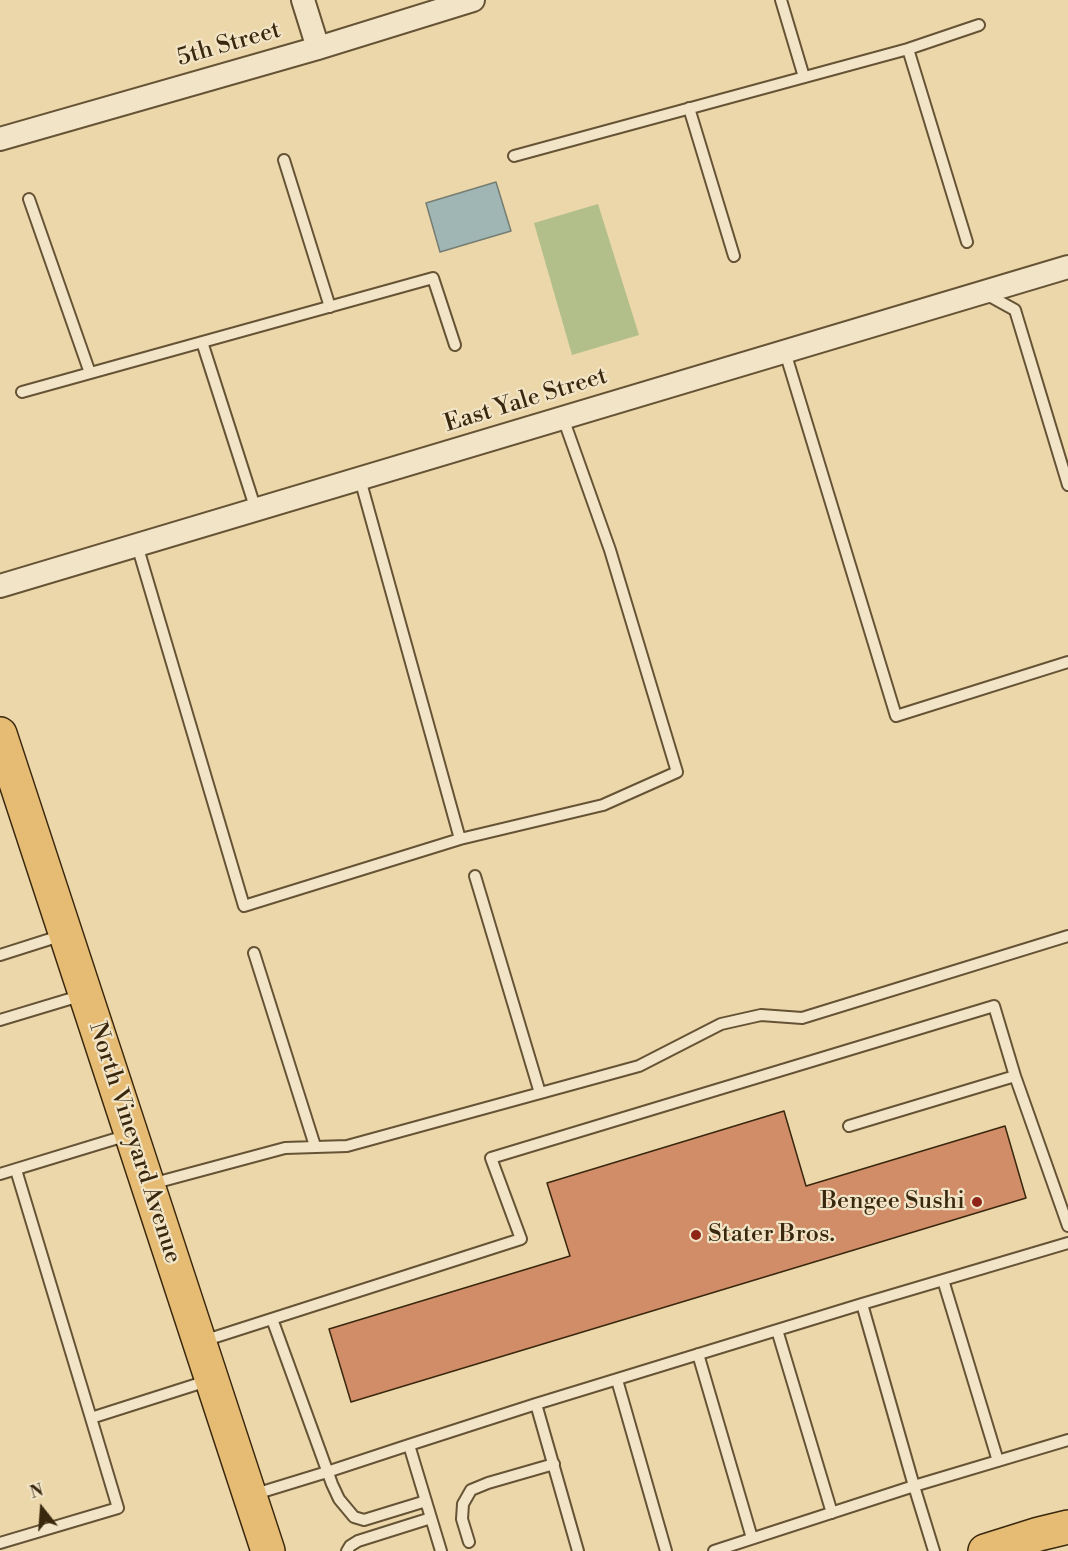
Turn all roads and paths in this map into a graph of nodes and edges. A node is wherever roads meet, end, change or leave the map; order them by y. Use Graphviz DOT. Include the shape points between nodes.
graph roads {
  1 [pos="303,0"];
  2 [pos="472,0"];
  3 [pos="781,0"];
  4 [pos="979,25"];
  5 [pos="318,48"];
  6 [pos="908,49"];
  7 [pos="804,77"];
  8 [pos="689,108"];
  9 [pos="0,139"];
  10 [pos="514,156"];
  11 [pos="284,160"];
  12 [pos="29,199"];
  13 [pos="968,242"];
  14 [pos="734,256"];
  15 [pos="1068,267"];
  16 [pos="983,293"];
  17 [pos="330,307"];
  18 [pos="202,342"];
  19 [pos="455,345"];
  20 [pos="785,352"];
  21 [pos="90,373"];
  22 [pos="22,392"];
  23 [pos="563,418"];
  24 [pos="360,479"];
  25 [pos="1068,485"];
  26 [pos="256,510"];
  27 [pos="136,545"];
  28 [pos="0,586"];
  29 [pos="1068,662"];
  30 [pos="0,734"];
  31 [pos="460,839"];
  32 [pos="475,876"];
  33 [pos="66,934"];
  34 [pos="1068,936"];
  35 [pos="254,953"];
  36 [pos="0,955"];
  37 [pos="86,994"];
  38 [pos="0,1020"];
  39 [pos="1015,1076"];
  40 [pos="540,1093"];
  41 [pos="849,1126"];
  42 [pos="131,1134"];
  43 [pos="315,1146"];
  44 [pos="15,1170"];
  45 [pos="0,1174"];
  46 [pos="148,1185"];
  47 [pos="1068,1226"];
  48 [pos="1068,1243"];
  49 [pos="943,1280"];
  50 [pos="862,1304"];
  51 [pos="272,1319"];
  52 [pos="777,1330"];
  53 [pos="200,1342"];
  54 [pos="698,1354"];
  55 [pos="212,1380"];
  56 [pos="617,1380"];
  57 [pos="536,1404"];
  58 [pos="91,1418"];
  59 [pos="1068,1440"];
  60 [pos="409,1445"];
  61 [pos="998,1461"];
  62 [pos="554,1464"];
  63 [pos="327,1472"];
  64 [pos="914,1486"];
  65 [pos="250,1495"];
  66 [pos="426,1501"];
  67 [pos="832,1512"];
  68 [pos="431,1518"];
  69 [pos="1068,1527"];
  70 [pos="752,1538"];
  71 [pos="469,1542"];
  72 [pos="0,1543"];
  73 [pos="268,1551"];
  74 [pos="348,1551"];
  75 [pos="441,1551"];
  76 [pos="578,1551"];
  77 [pos="666,1551"];
  78 [pos="714,1551"];
  79 [pos="934,1551"];
  80 [pos="985,1551"];
  1 -- 5 [label="street"];
  2 -- 5 [label="street, 5th Street"];
  3 -- 7 [label="lane"];
  4 -- 6 [label="lane"];
  5 -- 9 [label="street, 5th Street"];
  6 -- 7 [label="lane"];
  6 -- 13 [label="lane"];
  7 -- 8 [label="lane"];
  8 -- 10 [label="lane"];
  8 -- 14 [label="lane"];
  11 -- 17 [label="lane"];
  12 -- 21 [label="lane"];
  15 -- 16 [label="street, East Yale Street"];
  16 -- 20 [label="street, East Yale Street"];
  16 -- 25 [label="lane" via="1015,310"];
  17 -- 18 [label="lane"];
  17 -- 19 [label="lane" via="433,278"];
  18 -- 21 [label="lane"];
  18 -- 26 [label="lane"];
  20 -- 23 [label="street, East Yale Street"];
  20 -- 29 [label="lane" via="896,716"];
  21 -- 22 [label="lane"];
  23 -- 24 [label="street, East Yale Street"];
  23 -- 31 [label="lane" via="610,550 677,772 603,805"];
  24 -- 26 [label="street, East Yale Street"];
  24 -- 31 [label="lane"];
  26 -- 27 [label="street, East Yale Street"];
  27 -- 28 [label="street, East Yale Street"];
  27 -- 31 [label="lane" via="244,906"];
  30 -- 33 [label="main road, North Vineyard Avenue"];
  32 -- 40 [label="lane"];
  33 -- 36 [label="lane"];
  33 -- 37 [label="main road, North Vineyard Avenue"];
  34 -- 40 [label="lane" via="802,1018 761,1016 722,1024 639,1066"];
  35 -- 43 [label="lane"];
  37 -- 38 [label="lane"];
  37 -- 42 [label="main road, North Vineyard Avenue"];
  39 -- 41 [label="lane"];
  39 -- 47 [label="lane"];
  39 -- 51 [label="lane" via="994,1006 491,1158 521,1239"];
  40 -- 43 [label="lane" via="347,1146"];
  42 -- 44 [label="lane"];
  42 -- 46 [label="main road, North Vineyard Avenue"];
  43 -- 46 [label="lane" via="285,1148"];
  44 -- 45 [label="lane"];
  44 -- 58 [label="lane"];
  46 -- 53 [label="main road, North Vineyard Avenue"];
  48 -- 49 [label="lane"];
  49 -- 50 [label="lane"];
  49 -- 61 [label="lane"];
  50 -- 52 [label="lane"];
  50 -- 64 [label="lane"];
  51 -- 53 [label="lane"];
  51 -- 63 [label="lane"];
  52 -- 54 [label="lane"];
  52 -- 67 [label="lane"];
  53 -- 55 [label="main road, North Vineyard Avenue"];
  54 -- 56 [label="lane"];
  54 -- 70 [label="lane"];
  55 -- 58 [label="lane"];
  55 -- 65 [label="main road, North Vineyard Avenue"];
  56 -- 57 [label="lane"];
  56 -- 77 [label="lane"];
  57 -- 60 [label="lane"];
  57 -- 62 [label="lane"];
  58 -- 72 [label="lane" via="118,1508"];
  59 -- 61 [label="lane"];
  60 -- 63 [label="lane"];
  60 -- 66 [label="lane"];
  61 -- 64 [label="lane"];
  62 -- 71 [label="lane" via="471,1490 463,1504 462,1519"];
  62 -- 76 [label="lane"];
  63 -- 65 [label="lane"];
  63 -- 66 [label="lane" via="339,1498 354,1517 364,1520"];
  64 -- 67 [label="lane"];
  64 -- 79 [label="lane"];
  65 -- 73 [label="main road, North Vineyard Avenue"];
  66 -- 68 [label="lane"];
  67 -- 70 [label="lane"];
  68 -- 74 [label="lane" via="358,1541"];
  68 -- 75 [label="lane"];
  69 -- 80 [label="main road"];
  70 -- 78 [label="lane"];
}
